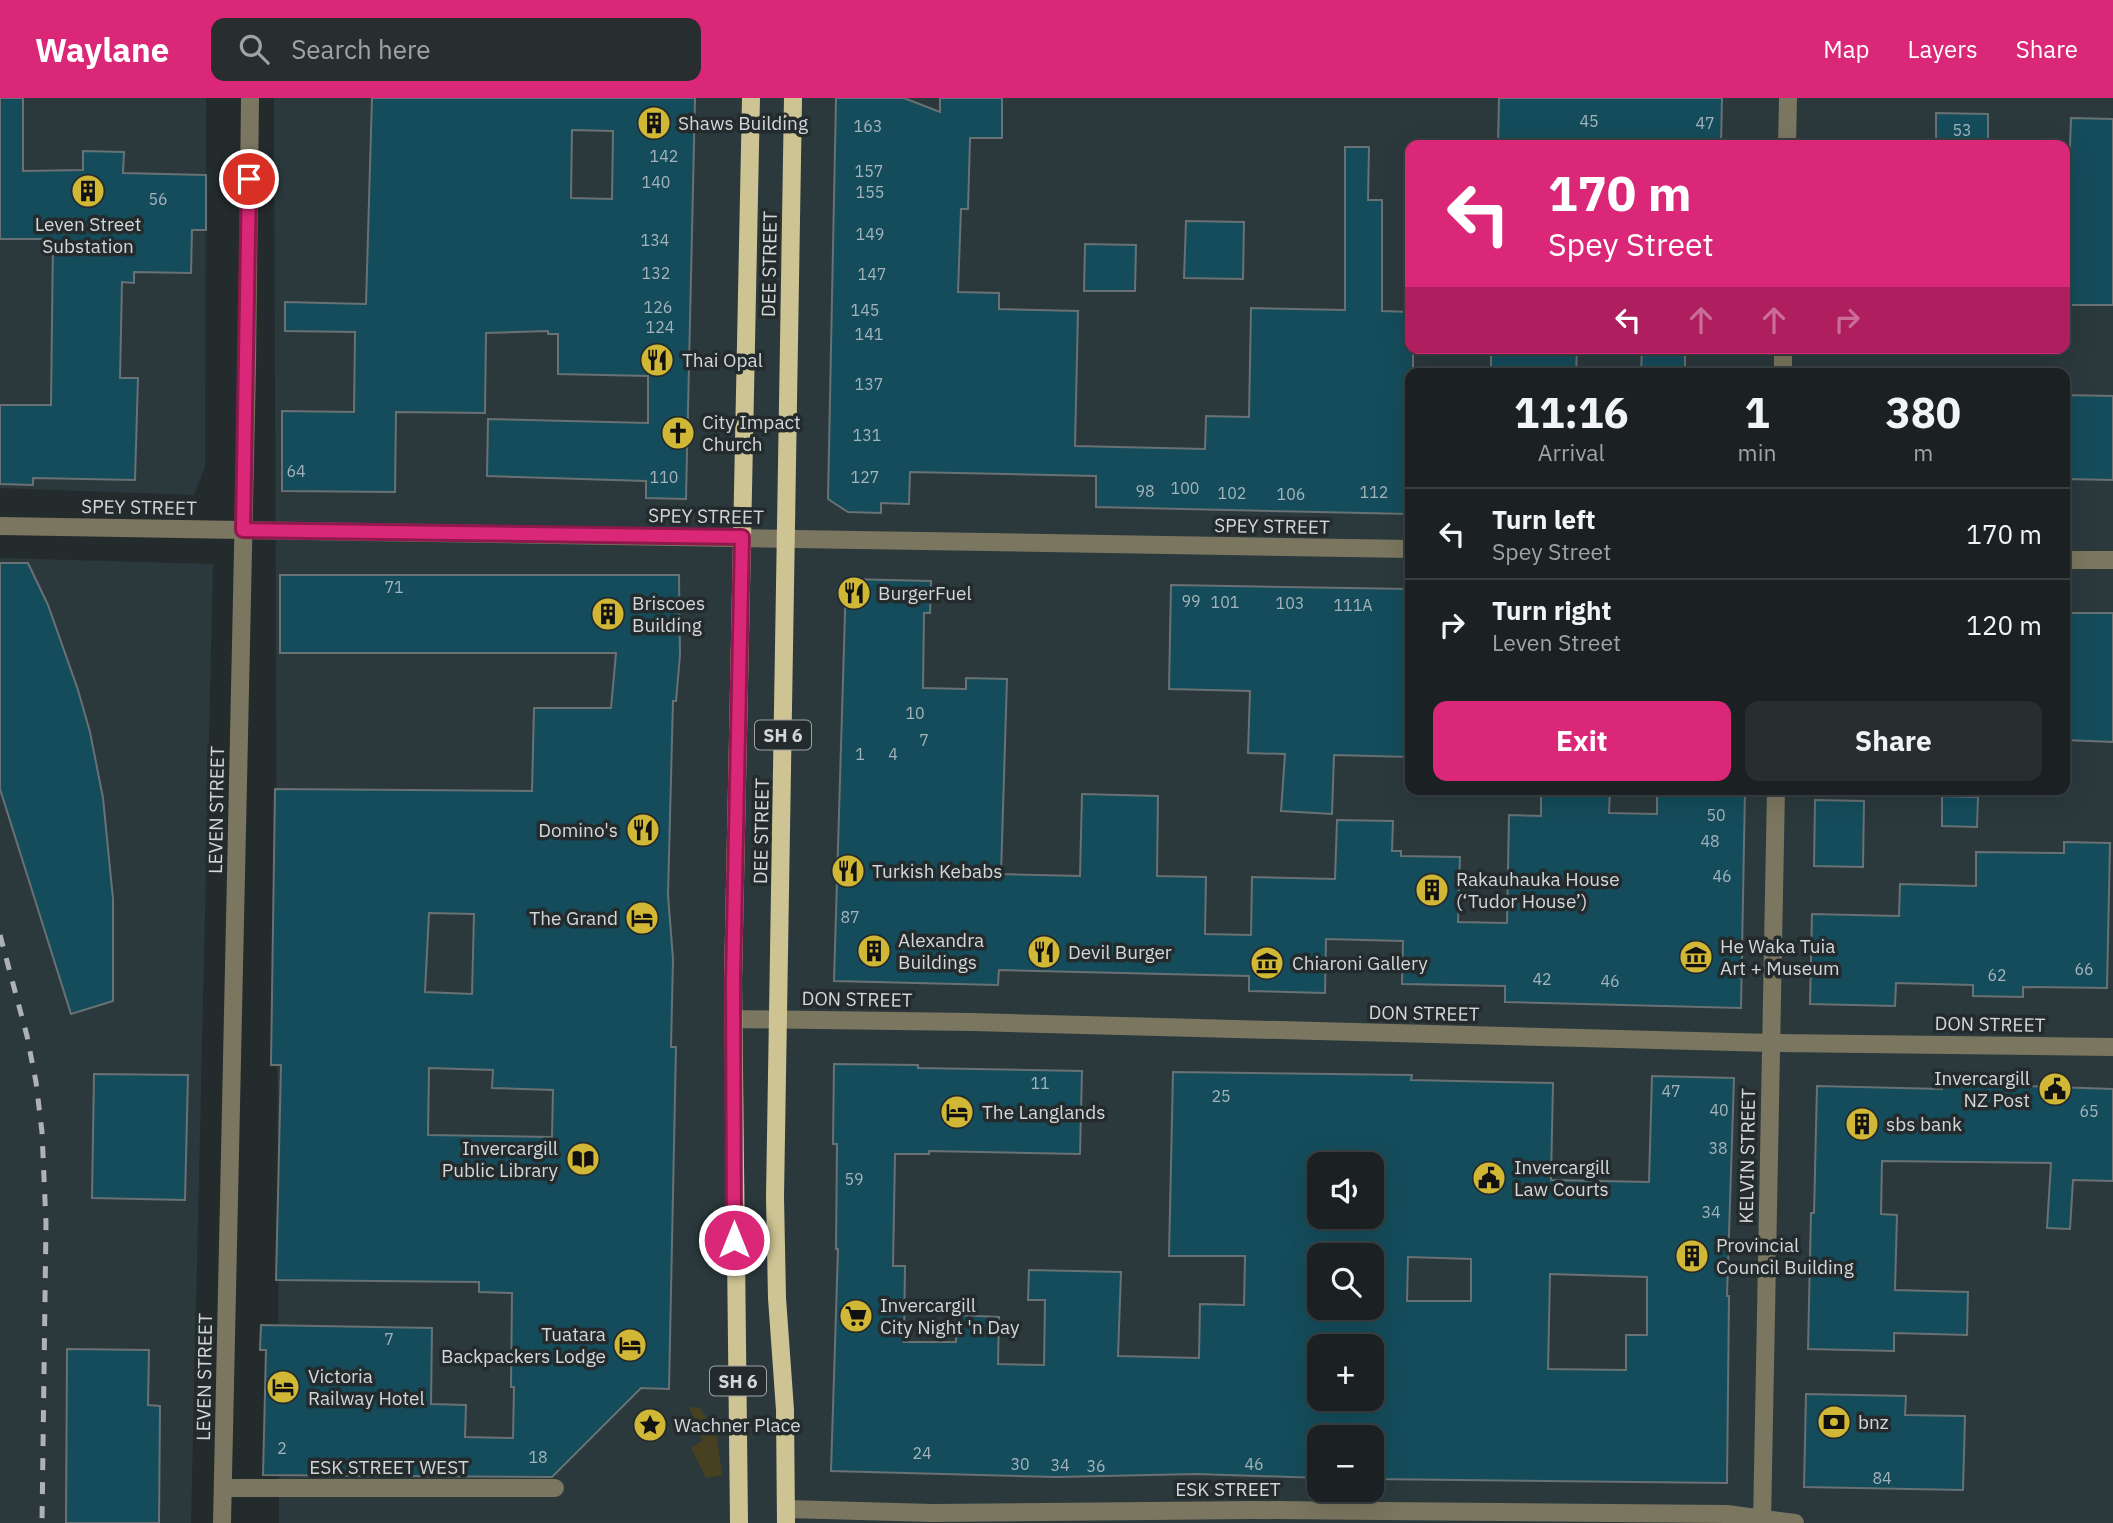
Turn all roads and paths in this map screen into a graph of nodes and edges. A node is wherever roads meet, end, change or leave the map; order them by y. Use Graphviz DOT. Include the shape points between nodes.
graph roads {
  1 [pos="250,98"];
  2 [pos="751,98"];
  3 [pos="793,98"];
  4 [pos="1788,98"];
  5 [pos="1787,140"];
  6 [pos="0,526"];
  7 [pos="243,530"];
  8 [pos="742,537"];
  9 [pos="786,538"];
  10 [pos="1405,549"];
  11 [pos="2070,560"];
  12 [pos="2113,561"];
  13 [pos="1776,795"];
  14 [pos="733,1019"];
  15 [pos="779,1019"];
  16 [pos="1771,1042"];
  17 [pos="2113,1047"];
  18 [pos="223,1488"];
  19 [pos="555,1488"];
  20 [pos="786,1516"];
  21 [pos="1762,1521"];
  22 [pos="222,1523"];
  23 [pos="739,1523"];
  24 [pos="1795,1523"];
  1 -- 7 [label="street, LEVEN STREET"];
  2 -- 8 [label="main road, DEE STREET / SH 6"];
  3 -- 9 [label="main road, DEE STREET / SH 6"];
  4 -- 5 [label="street"];
  6 -- 7 [label="street, SPEY STREET"];
  7 -- 8 [label="street, SPEY STREET"];
  7 -- 18 [label="street, LEVEN STREET"];
  8 -- 9 [label="street, SPEY STREET"];
  8 -- 14 [label="main road, DEE STREET / SH 6"];
  9 -- 10 [label="street, SPEY STREET"];
  9 -- 15 [label="main road, DEE STREET / SH 6"];
  11 -- 12 [label="street"];
  13 -- 16 [label="street, KELVIN STREET"];
  14 -- 15 [label="street, DON STREET"];
  14 -- 23 [label="main road, DEE STREET / SH 6"];
  15 -- 16 [label="street, DON STREET"];
  15 -- 20 [label="main road, DEE STREET / SH 6" via="775,1197"];
  16 -- 17 [label="street, DON STREET"];
  16 -- 21 [label="street, KELVIN STREET"];
  18 -- 19 [label="street, ESK STREET WEST"];
  18 -- 22 [label="street, LEVEN STREET"];
  20 -- 21 [label="street, ESK STREET" via="1269,1510 1727,1514"];
  21 -- 24 [label="street, ESK STREET"];
}
